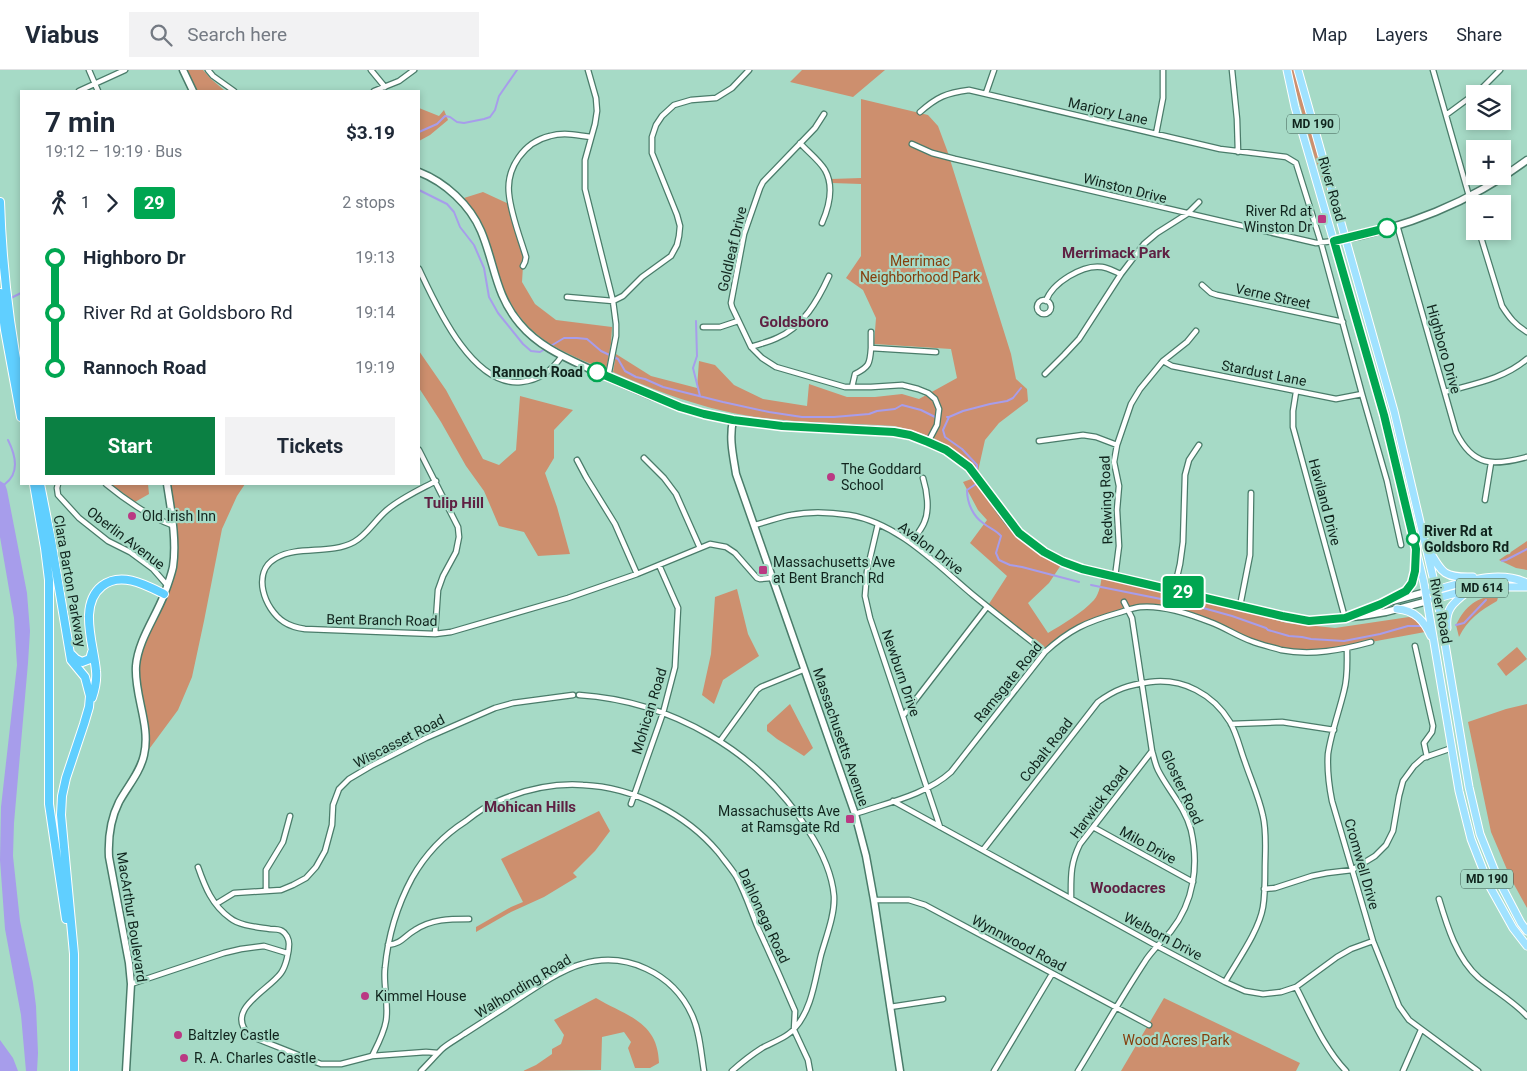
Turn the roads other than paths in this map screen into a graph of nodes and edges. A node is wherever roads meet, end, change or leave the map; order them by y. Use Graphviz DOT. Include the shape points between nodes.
graph roads {
  1 [pos="88,70"];
  2 [pos="125,70"];
  3 [pos="183,70"];
  4 [pos="208,70"];
  5 [pos="370,70"];
  6 [pos="414,70"];
  7 [pos="588,70"];
  8 [pos="749,70"];
  9 [pos="994,70"];
  10 [pos="1163,70"];
  11 [pos="1232,70"];
  12 [pos="1287,70"];
  13 [pos="1298,70"];
  14 [pos="1433,70"];
  15 [pos="1500,70"];
  16 [pos="95,84"];
  17 [pos="385,87"];
  18 [pos="81,90"];
  19 [pos="98,90"];
  20 [pos="192,90"];
  21 [pos="233,90"];
  22 [pos="377,90"];
  23 [pos="986,93"];
  24 [pos="920,112"];
  25 [pos="824,114"];
  26 [pos="1446,115"];
  27 [pos="1156,134"];
  28 [pos="592,137"];
  29 [pos="800,143"];
  30 [pos="912,144"];
  31 [pos="1238,152"];
  32 [pos="1527,160"];
  33 [pos="420,172"];
  34 [pos="1468,195"];
  35 [pos="1473,195"];
  36 [pos="1466,198"];
  37 [pos="0,202"];
  38 [pos="1198,202"];
  39 [pos="1187,214"];
  40 [pos="822,223"];
  41 [pos="1397,225"];
  42 [pos="1346,239"];
  43 [pos="1482,240"];
  44 [pos="1334,241"];
  45 [pos="1321,243"];
  46 [pos="523,266"];
  47 [pos="420,271"];
  48 [pos="1121,274"];
  49 [pos="829,276"];
  50 [pos="1202,285"];
  51 [pos="0,292"];
  52 [pos="568,297"];
  53 [pos="613,301"];
  54 [pos="1046,301"];
  55 [pos="738,321"];
  56 [pos="1343,322"];
  57 [pos="703,327"];
  58 [pos="1196,331"];
  59 [pos="871,332"];
  60 [pos="1527,332"];
  61 [pos="751,347"];
  62 [pos="871,348"];
  63 [pos="936,352"];
  64 [pos="562,356"];
  65 [pos="1527,359"];
  66 [pos="1163,361"];
  67 [pos="1044,374"];
  68 [pos="608,377"];
  69 [pos="20,380"];
  70 [pos="852,386"];
  71 [pos="1296,392"];
  72 [pos="1445,392"];
  73 [pos="1362,394"];
  74 [pos="20,412"];
  75 [pos="733,420"];
  76 [pos="1039,441"];
  77 [pos="928,442"];
  78 [pos="1117,445"];
  79 [pos="1200,445"];
  80 [pos="420,452"];
  81 [pos="1527,457"];
  82 [pos="644,458"];
  83 [pos="578,460"];
  84 [pos="1491,463"];
  85 [pos="923,478"];
  86 [pos="436,481"];
  87 [pos="33,485"];
  88 [pos="33,485"];
  89 [pos="40,485"];
  90 [pos="58,485"];
  91 [pos="107,485"];
  92 [pos="167,485"];
  93 [pos="1251,492"];
  94 [pos="32,497"];
  95 [pos="1485,500"];
  96 [pos="878,524"];
  97 [pos="1420,524"];
  98 [pos="172,525"];
  99 [pos="754,525"];
  100 [pos="38,536"];
  101 [pos="911,543"];
  102 [pos="1402,545"];
  103 [pos="700,548"];
  104 [pos="1416,549"];
  105 [pos="659,565"];
  106 [pos="637,574"];
  107 [pos="1115,576"];
  108 [pos="1488,577"];
  109 [pos="771,578"];
  110 [pos="49,580"];
  111 [pos="1527,583"];
  112 [pos="167,585"];
  113 [pos="1527,587"];
  114 [pos="1471,589"];
  115 [pos="1174,590"];
  116 [pos="1436,590"];
  117 [pos="1426,592"];
  118 [pos="164,594"];
  119 [pos="1438,598"];
  120 [pos="1428,601"];
  121 [pos="1124,602"];
  122 [pos="1381,604"];
  123 [pos="1240,606"];
  124 [pos="988,607"];
  125 [pos="1397,609"];
  126 [pos="1128,610"];
  127 [pos="1345,618"];
  128 [pos="435,634"];
  129 [pos="1371,642"];
  130 [pos="1435,644"];
  131 [pos="92,645"];
  132 [pos="1415,646"];
  133 [pos="1347,648"];
  134 [pos="70,651"];
  135 [pos="1045,652"];
  136 [pos="1447,653"];
  137 [pos="803,670"];
  138 [pos="1142,683"];
  139 [pos="573,695"];
  140 [pos="579,695"];
  141 [pos="89,707"];
  142 [pos="662,713"];
  143 [pos="903,716"];
  144 [pos="1231,724"];
  145 [pos="1334,730"];
  146 [pos="720,741"];
  147 [pos="1452,748"];
  148 [pos="1152,752"];
  149 [pos="1427,757"];
  150 [pos="70,762"];
  151 [pos="48,763"];
  152 [pos="928,788"];
  153 [pos="635,795"];
  154 [pos="893,801"];
  155 [pos="631,804"];
  156 [pos="854,814"];
  157 [pos="290,816"];
  158 [pos="940,827"];
  159 [pos="1093,828"];
  160 [pos="983,850"];
  161 [pos="198,867"];
  162 [pos="1352,870"];
  163 [pos="1193,882"];
  164 [pos="266,890"];
  165 [pos="1264,890"];
  166 [pos="1071,898"];
  167 [pos="1439,899"];
  168 [pos="874,900"];
  169 [pos="216,904"];
  170 [pos="469,919"];
  171 [pos="1527,930"];
  172 [pos="1373,940"];
  173 [pos="388,945"];
  174 [pos="1157,946"];
  175 [pos="1527,946"];
  176 [pos="287,953"];
  177 [pos="74,973"];
  178 [pos="1052,974"];
  179 [pos="1225,982"];
  180 [pos="131,984"];
  181 [pos="1296,987"];
  182 [pos="943,999"];
  183 [pos="890,1007"];
  184 [pos="1117,1007"];
  185 [pos="1527,1016"];
  186 [pos="1149,1025"];
  187 [pos="794,1030"];
  188 [pos="1421,1030"];
  189 [pos="438,1053"];
  190 [pos="372,1056"];
  191 [pos="74,1071"];
  192 [pos="126,1071"];
  193 [pos="421,1071"];
  194 [pos="704,1071"];
  195 [pos="732,1071"];
  196 [pos="810,1071"];
  197 [pos="900,1071"];
  198 [pos="994,1071"];
  199 [pos="1078,1071"];
  200 [pos="1346,1071"];
  201 [pos="1403,1071"];
  202 [pos="1478,1071"];
  1 -- 16 [label="street"];
  2 -- 16 [label="street"];
  3 -- 20 [label="main road"];
  4 -- 21 [label="street"];
  5 -- 17 [label="street"];
  6 -- 17 [label="street"];
  7 -- 28 [label="street" via="597,105"];
  8 -- 53 [label="street" via="732,88 716,98 674,105 656,125 652,153 677,214 680,226 677,245 671,256"];
  9 -- 23 [label="street"];
  10 -- 27 [label="street" via="1163,98"];
  11 -- 31 [label="street"];
  12 -- 44 [label="main road, River Road / MD 190"];
  13 -- 42 [label="main road, River Road / MD 190"];
  14 -- 26 [label="street"];
  15 -- 26 [label="street" via="1480,90"];
  16 -- 18 [label="street"];
  16 -- 19 [label="street"];
  17 -- 22 [label="street"];
  23 -- 24 [label="street, Marjory Lane" via="969,90 950,92"];
  23 -- 27 [label="street, Marjory Lane"];
  25 -- 29 [label="street, Goldleaf Drive"];
  26 -- 34 [label="street"];
  27 -- 31 [label="street, Marjory Lane"];
  28 -- 46 [label="street" via="549,136 528,147 514,164 508,192 526,257"];
  28 -- 53 [label="street" via="585,160 585,189"];
  29 -- 40 [label="street" via="820,164 828,180 829,206"];
  29 -- 55 [label="street, Goldleaf Drive" via="760,188 744,234 731,303"];
  30 -- 39 [label="street, Winston Drive" via="955,159"];
  31 -- 45 [label="street, Marjory Lane" via="1286,157 1296,163"];
  32 -- 35 [label="main road"];
  33 -- 64 [label="main road, MD 614" via="450,191 468,210 480,230 498,288 509,310 533,338"];
  36 -- 41 [label="main road"];
  37 -- 69 [label="highway" via="6,294"];
  38 -- 39 [label="street"];
  39 -- 45 [label="street, Winston Drive"];
  39 -- 48 [label="street" via="1144,244"];
  41 -- 42 [label="main road"];
  41 -- 72 [label="street, Highboro Drive"];
  42 -- 44 [label="main road"];
  42 -- 97 [label="main road, River Road / MD 190" via="1394,411"];
  43 -- 60 [label="street" via="1502,306 1508,317"];
  44 -- 45 [label="street, Winston Drive"];
  44 -- 104 [label="main road, River Road / MD 190" via="1384,415"];
  45 -- 56 [label="street"];
  47 -- 64 [label="street" via="455,337 484,369 496,377 508,382 537,379 553,368"];
  48 -- 54 [label="street" via="1102,267 1083,269 1053,288"];
  48 -- 67 [label="street" via="1079,339"];
  49 -- 61 [label="street" via="815,303 800,322 778,338"];
  50 -- 56 [label="street, Verne Street" via="1217,295"];
  51 -- 74 [label="highway"];
  52 -- 53 [label="street"];
  53 -- 68 [label="street" via="617,330"];
  55 -- 57 [label="street" via="720,327"];
  55 -- 61 [label="street, Goldleaf Drive"];
  56 -- 73 [label="street"];
  58 -- 66 [label="street, Redwing Road"];
  59 -- 62 [label="street"];
  61 -- 70 [label="street, Goldleaf Drive" via="776,367 832,384"];
  62 -- 63 [label="street"];
  62 -- 70 [label="street" via="868,365 856,374"];
  64 -- 68 [label="main road, MD 614"];
  65 -- 72 [label="street" via="1497,377"];
  66 -- 71 [label="street, Stardust Lane" via="1172,366"];
  66 -- 78 [label="street, Redwing Road" via="1134,396"];
  68 -- 75 [label="main road, MD 614" via="680,407"];
  70 -- 77 [label="street, Goldleaf Drive" via="902,385 928,393 939,408 937,425"];
  71 -- 73 [label="street, Stardust Lane" via="1336,399"];
  71 -- 127 [label="street, Haviland Drive" via="1293,427"];
  72 -- 84 [label="street, Highboro Drive" via="1462,444 1476,457"];
  73 -- 102 [label="street"];
  75 -- 77 [label="main road, MD 614" via="894,432"];
  75 -- 99 [label="main road, Massachusetts Avenue" via="732,450 736,474"];
  76 -- 78 [label="street" via="1083,435"];
  77 -- 107 [label="main road, MD 614" via="946,450 969,467 1011,524 1030,542 1063,562"];
  78 -- 107 [label="street, Redwing Road" via="1114,462 1119,486 1119,546"];
  79 -- 115 [label="street" via="1189,460 1185,475 1183,542"];
  80 -- 86 [label="street"];
  81 -- 84 [label="street"];
  82 -- 103 [label="street" via="676,494"];
  83 -- 106 [label="street" via="615,524"];
  84 -- 95 [label="street"];
  85 -- 101 [label="street" via="926,520"];
  86 -- 128 [label="street" via="456,519 459,537 456,552 438,590"];
  86 -- 128 [label="street, Bent Branch Road" via="397,502 354,542 339,547 285,553 270,562 262,579 262,590 269,607 282,621 292,626"];
  87 -- 94 [label="highway"];
  88 -- 110 [label="highway, Clara Barton Parkway"];
  89 -- 134 [label="highway, Clara Barton Parkway"];
  90 -- 112 [label="street, Oberlin Avenue" via="58,495 79,518 153,569"];
  91 -- 98 [label="street"];
  92 -- 98 [label="main road, MacArthur Boulevard"];
  93 -- 123 [label="street" via="1250,555"];
  96 -- 99 [label="street, Avalon Drive" via="850,515 820,512"];
  96 -- 101 [label="street, Avalon Drive"];
  96 -- 143 [label="street, Newburn Drive" via="865,596"];
  97 -- 108 [label="main road" via="1437,566 1444,573 1455,577"];
  97 -- 116 [label="main road, River Road / MD 190"];
  98 -- 112 [label="main road, MacArthur Boulevard" via="173,567"];
  99 -- 109 [label="main road, Massachusetts Avenue"];
  100 -- 110 [label="highway"];
  101 -- 124 [label="street, Avalon Drive"];
  103 -- 105 [label="street, Bent Branch Road"];
  103 -- 109 [label="street, Bent Branch Road" via="710,544 726,547 757,578"];
  104 -- 117 [label="main road, River Road / MD 190"];
  104 -- 122 [label="main road" via="1412,583 1406,591"];
  105 -- 106 [label="street, Bent Branch Road"];
  105 -- 142 [label="street, Mohican Road" via="678,608 675,667"];
  106 -- 128 [label="street, Bent Branch Road" via="568,598"];
  107 -- 115 [label="main road, MD 614"];
  108 -- 111 [label="main road, MD 614"];
  108 -- 116 [label="main road, MD 614"];
  109 -- 137 [label="main road, Massachusetts Avenue"];
  110 -- 151 [label="highway, Clara Barton Parkway"];
  112 -- 118 [label="main road, MacArthur Boulevard"];
  113 -- 114 [label="main road, MD 614"];
  114 -- 119 [label="main road, MD 614"];
  114 -- 136 [label="main road" via="1453,603 1447,615"];
  115 -- 123 [label="main road, MD 614"];
  116 -- 117 [label="main road, MD 614"];
  116 -- 119 [label="main road, River Road / MD 190"];
  117 -- 120 [label="main road, River Road / MD 190"];
  117 -- 122 [label="main road, MD 614"];
  118 -- 131 [label="highway" via="122,578 103,585 95,594 89,610"];
  118 -- 180 [label="main road, MacArthur Boulevard" via="142,642 136,664 136,686 144,719 144,756 114,812 108,842"];
  119 -- 120 [label="main road, MD 614"];
  119 -- 136 [label="main road, River Road / MD 190"];
  120 -- 125 [label="main road, MD 614"];
  120 -- 130 [label="main road, River Road / MD 190"];
  121 -- 126 [label="street, Gloster Road"];
  122 -- 127 [label="main road, MD 614"];
  123 -- 127 [label="main road, MD 614" via="1309,621"];
  124 -- 135 [label="street, Avalon Drive"];
  124 -- 143 [label="street"];
  125 -- 127 [label="main road, MD 614"];
  125 -- 130 [label="main road" via="1418,616"];
  126 -- 133 [label="street, Ramsgate Road" via="1143,607 1185,613 1251,641 1282,650 1316,652"];
  126 -- 135 [label="street, Ramsgate Road" via="1080,626"];
  126 -- 138 [label="street, Gloster Road"];
  129 -- 133 [label="street, Ramsgate Road"];
  130 -- 147 [label="main road, River Road / MD 190"];
  131 -- 134 [label="highway" via="92,656 86,662 79,662"];
  131 -- 141 [label="highway" via="96,679"];
  132 -- 149 [label="street" via="1433,726 1424,743"];
  133 -- 145 [label="street, Cromwell Drive" via="1345,688"];
  134 -- 141 [label="highway, Clara Barton Parkway" via="71,660 87,684"];
  135 -- 152 [label="street, Ramsgate Road" via="951,772"];
  136 -- 171 [label="main road, River Road / MD 190" via="1480,834 1498,879"];
  137 -- 146 [label="street" via="757,690"];
  137 -- 156 [label="main road, Massachusetts Avenue"];
  138 -- 144 [label="street, Cobalt Road" via="1175,682 1193,687 1208,696"];
  138 -- 148 [label="street, Gloster Road"];
  138 -- 160 [label="street, Cobalt Road" via="1112,692 1098,702"];
  139 -- 164 [label="street, Wiscasset Road" via="495,708 426,738 348,779 336,795 331,833 316,867 293,885 281,890"];
  140 -- 142 [label="street" via="631,702"];
  141 -- 150 [label="highway, Clara Barton Parkway"];
  142 -- 146 [label="street"];
  142 -- 153 [label="street, Mohican Road"];
  143 -- 152 [label="street, Newburn Drive"];
  144 -- 145 [label="street" via="1282,722"];
  144 -- 165 [label="street, Cobalt Road" via="1264,818"];
  145 -- 162 [label="street, Cromwell Drive" via="1328,756 1329,784"];
  146 -- 187 [label="street" via="759,770 788,801 815,840 832,879 832,916 806,1012"];
  147 -- 149 [label="street"];
  147 -- 175 [label="main road, River Road / MD 190" via="1471,839 1489,884 1513,928"];
  148 -- 159 [label="street, Harwick Road"];
  148 -- 163 [label="street, Gloster Road" via="1190,828 1195,856"];
  149 -- 162 [label="street" via="1414,766 1403,781 1386,845"];
  150 -- 151 [label="highway" via="58,777 51,773"];
  150 -- 177 [label="highway, Clara Barton Parkway" via="61,815"];
  151 -- 177 [label="highway, Clara Barton Parkway" via="49,804"];
  152 -- 154 [label="street, Ramsgate Road"];
  152 -- 158 [label="street, Newburn Drive"];
  153 -- 155 [label="street, Mohican Road"];
  153 -- 173 [label="street, Dahlonega Road" via="594,785 563,785 514,795 481,810 444,838 413,876 399,906"];
  153 -- 187 [label="street, Dahlonega Road" via="668,810 697,832 736,876 795,1011"];
  154 -- 156 [label="street, Ramsgate Road"];
  154 -- 158 [label="street, Welborn Drive"];
  156 -- 168 [label="main road, Massachusetts Avenue"];
  157 -- 164 [label="street" via="283,842 266,870"];
  158 -- 160 [label="street, Welborn Drive"];
  159 -- 163 [label="street, Milo Drive"];
  159 -- 166 [label="street, Harwick Road" via="1074,856"];
  160 -- 166 [label="street, Welborn Drive"];
  161 -- 169 [label="street" via="206,890"];
  162 -- 165 [label="street" via="1312,876"];
  162 -- 172 [label="street, Cromwell Drive"];
  163 -- 174 [label="street, Gloster Road" via="1181,916"];
  164 -- 169 [label="street, Wiscasset Road" via="234,894"];
  165 -- 179 [label="street, Cobalt Road" via="1258,924"];
  166 -- 174 [label="street, Welborn Drive"];
  167 -- 185 [label="street" via="1468,966 1478,978"];
  168 -- 178 [label="street, Wynnwood Road" via="918,902"];
  168 -- 183 [label="main road, Massachusetts Avenue"];
  169 -- 176 [label="street" via="235,921 282,931 288,939"];
  170 -- 173 [label="street" via="431,921 415,929 399,944"];
  172 -- 181 [label="street, Welborn Drive" via="1337,957"];
  172 -- 188 [label="street, Cromwell Drive" via="1399,1006"];
  173 -- 190 [label="street" via="385,970 387,1020"];
  174 -- 179 [label="street, Welborn Drive"];
  174 -- 184 [label="street, Gloster Road"];
  176 -- 180 [label="street" via="264,946 241,949"];
  176 -- 190 [label="street" via="281,973 250,1001 243,1012 244,1030 250,1036 321,1064 341,1064"];
  177 -- 191 [label="highway, Clara Barton Parkway"];
  178 -- 184 [label="street, Wynnwood Road"];
  178 -- 198 [label="street"];
  179 -- 181 [label="street, Welborn Drive" via="1245,991 1263,994"];
  180 -- 192 [label="main road, MacArthur Boulevard"];
  181 -- 200 [label="street" via="1327,1047"];
  182 -- 183 [label="street"];
  183 -- 197 [label="main road, Massachusetts Avenue"];
  184 -- 186 [label="street, Wynnwood Road"];
  184 -- 199 [label="street, Gloster Road"];
  187 -- 195 [label="street" via="749,1056"];
  187 -- 196 [label="street"];
  188 -- 201 [label="street"];
  188 -- 202 [label="street, Cromwell Drive"];
  189 -- 190 [label="street"];
  189 -- 193 [label="street, Walhonding Road"];
  189 -- 194 [label="street, Walhonding Road" via="568,969 600,960 619,960 649,970 678,994 697,1029"];
}
